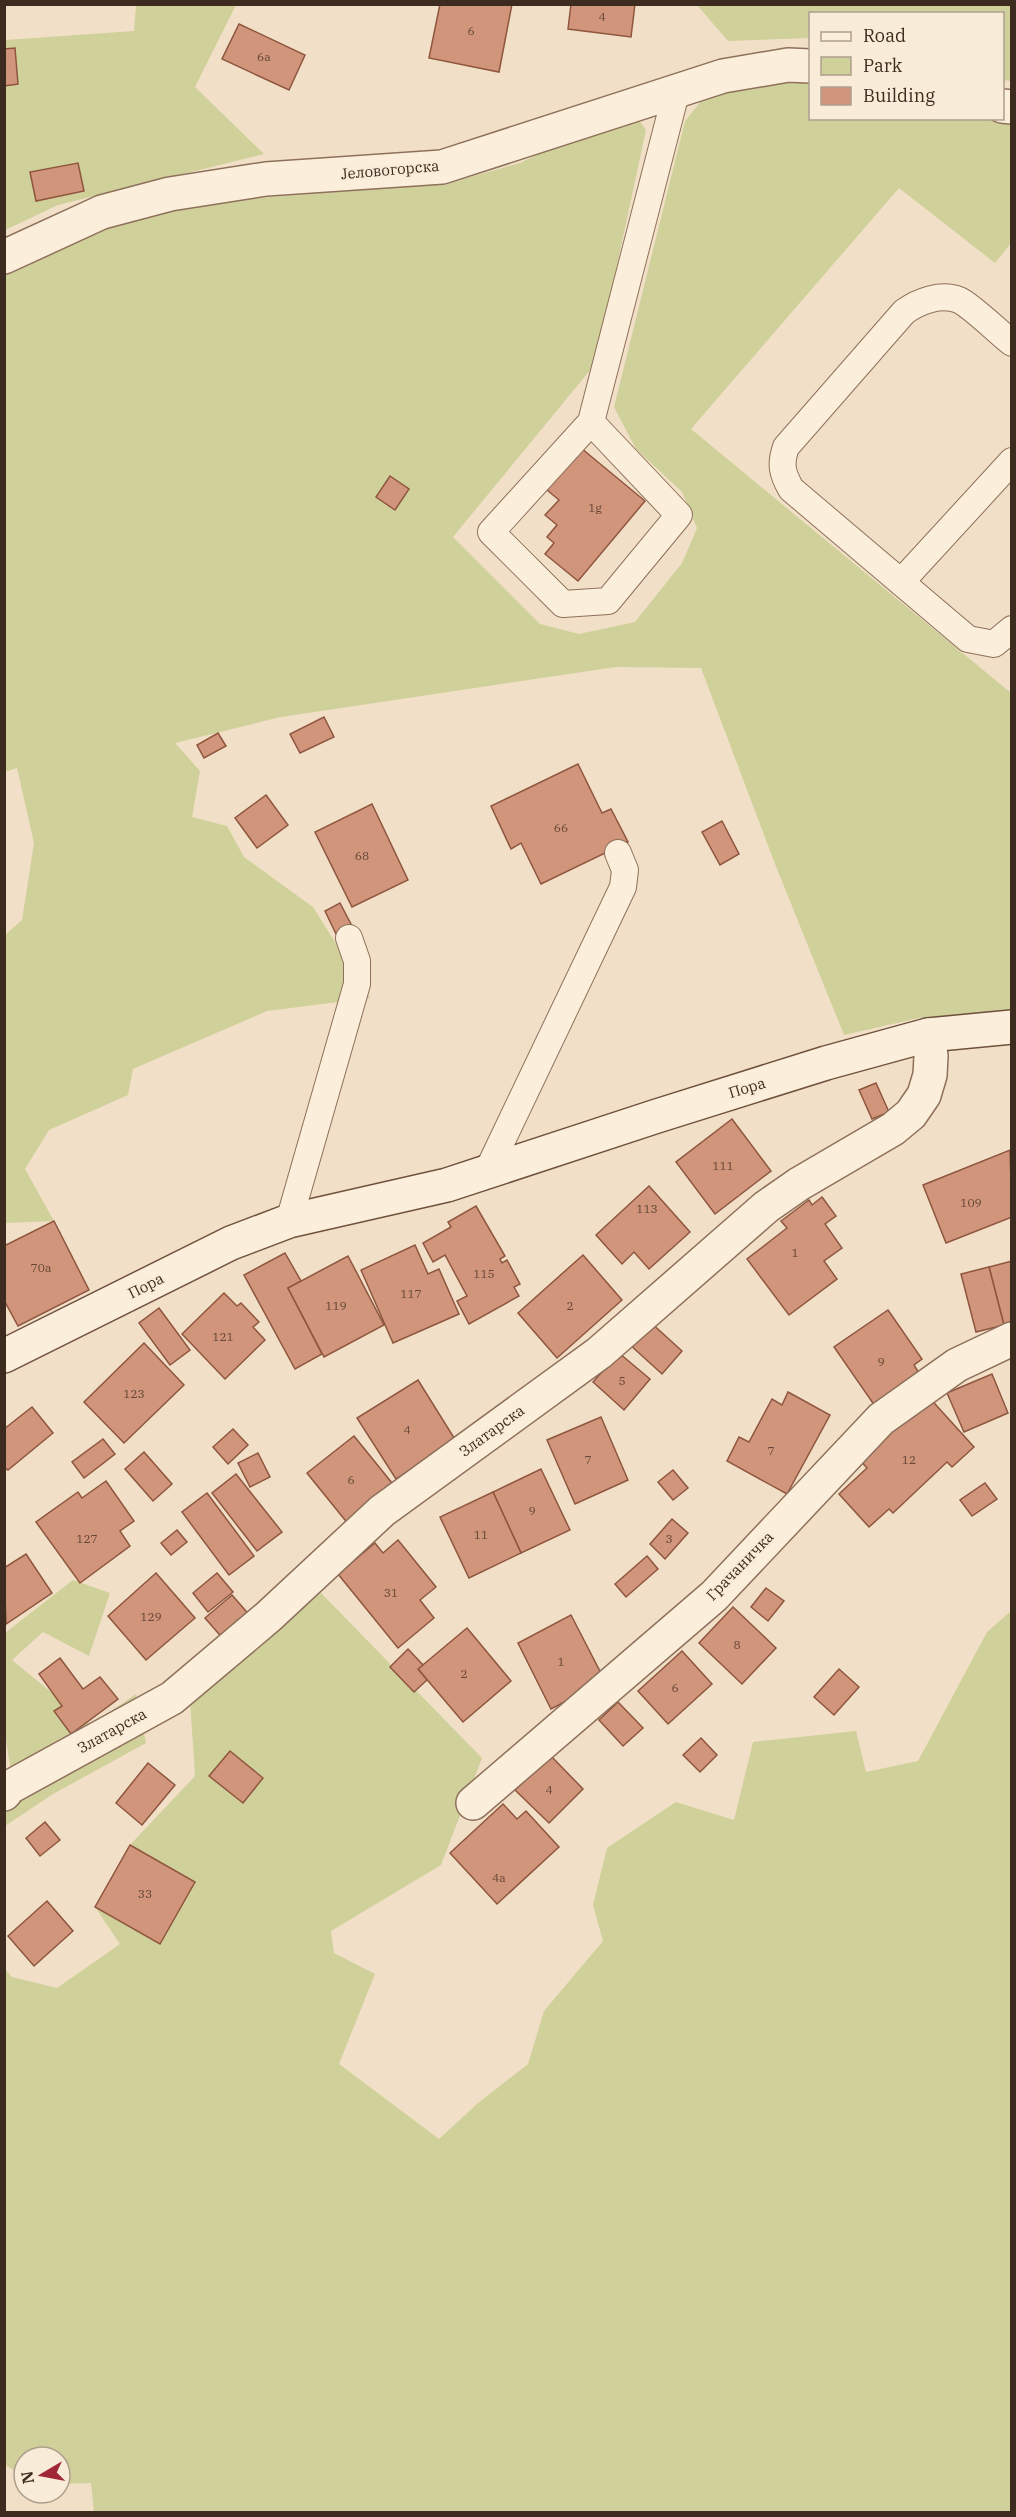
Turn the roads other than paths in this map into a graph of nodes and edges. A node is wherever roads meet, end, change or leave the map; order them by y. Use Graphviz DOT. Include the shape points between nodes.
graph roads {
  1 [pos="809,66"];
  2 [pos="678,89"];
  3 [pos="4,257"];
  4 [pos="1011,343"];
  5 [pos="591,422"];
  6 [pos="1011,461"];
  7 [pos="901,582"];
  8 [pos="1011,629"];
  9 [pos="618,853"];
  10 [pos="349,938"];
  11 [pos="1011,1028"];
  12 [pos="928,1035"];
  13 [pos="487,1172"];
  14 [pos="289,1221"];
  15 [pos="1011,1339"];
  16 [pos="4,1356"];
  17 [pos="4,1794"];
  18 [pos="473,1803"];
  1 -- 2 [label="street, Јеловогорска" via="750,70"];
  2 -- 3 [label="street, Јеловогорска" via="442,167 266,179 170,194 102,212"];
  2 -- 5 [label="lane"];
  4 -- 7 [label="lane" via="960,301 946,298 915,304 786,447 782,470 790,489"];
  5 -- 5 [label="lane" via="679,515 608,601 563,604 491,532"];
  6 -- 7 [label="lane"];
  7 -- 8 [label="lane" via="968,639 994,644"];
  9 -- 13 [label="lane" via="625,870 623,887"];
  10 -- 14 [label="lane" via="357,961 357,984"];
  11 -- 12 [label="street, Пора"];
  12 -- 13 [label="street, Пора"];
  12 -- 17 [label="street, Златарска" via="930,1075 924,1095 911,1114 893,1129 766,1207 599,1353 382,1511 268,1617 172,1698 10,1787"];
  13 -- 14 [label="street, Пора"];
  14 -- 16 [label="street, Пора" via="231,1243"];
  15 -- 18 [label="street, Грачаничка" via="957,1365 880,1419 714,1596"];
}
